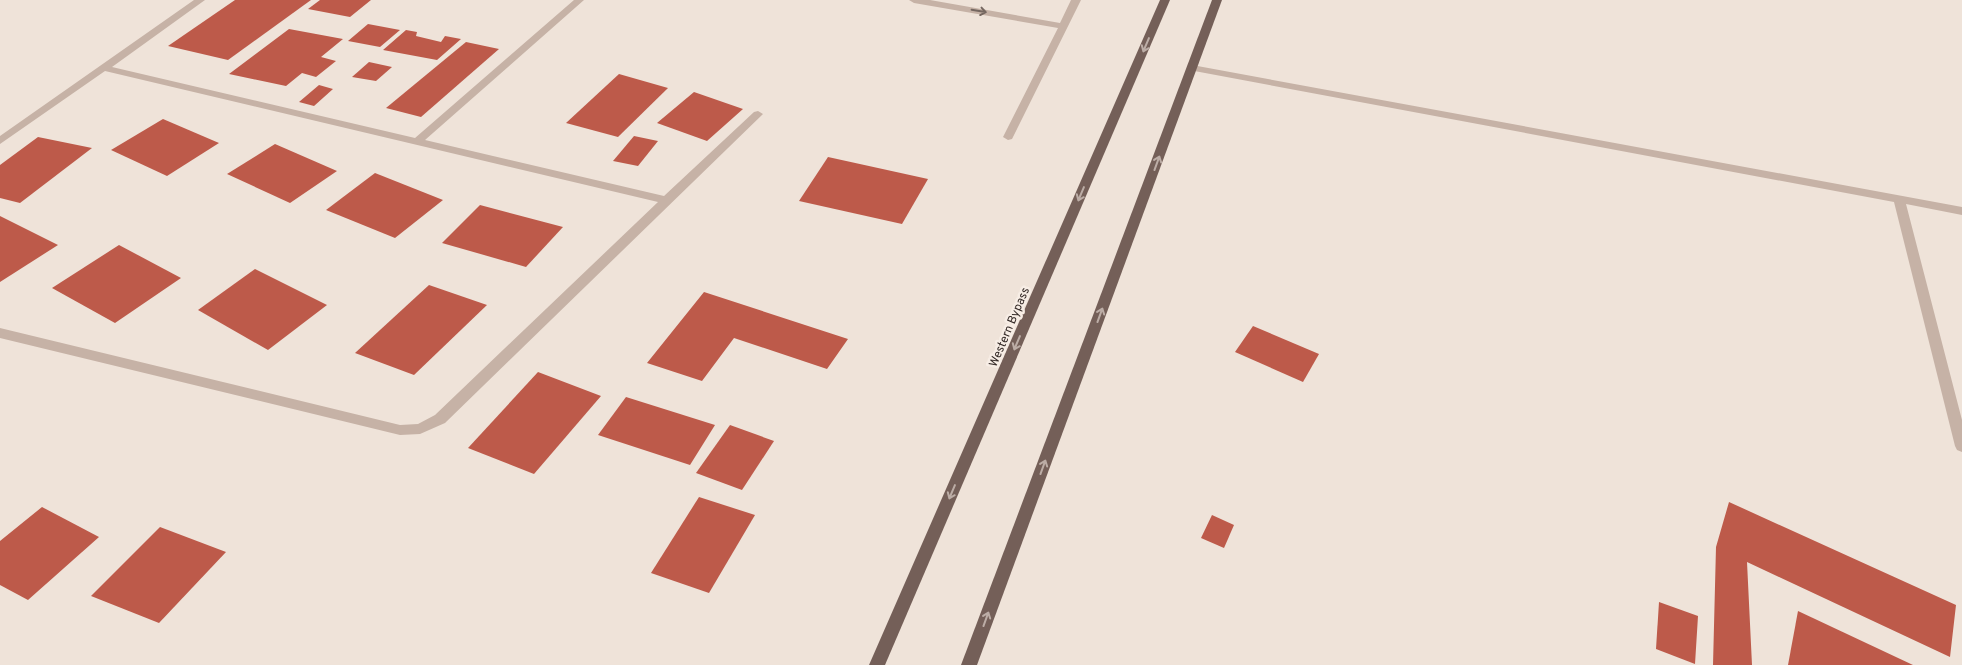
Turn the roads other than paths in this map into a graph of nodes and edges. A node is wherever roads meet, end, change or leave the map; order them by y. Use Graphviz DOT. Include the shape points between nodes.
graph roads {
  1 [pos="200,0"];
  2 [pos="579,0"];
  3 [pos="914,0"];
  4 [pos="1076,0"];
  5 [pos="1165,0"];
  6 [pos="1217,0"];
  7 [pos="1063,26"];
  8 [pos="104,68"];
  9 [pos="1192,68"];
  10 [pos="758,114"];
  11 [pos="1008,137"];
  12 [pos="0,141"];
  13 [pos="417,142"];
  14 [pos="666,200"];
  15 [pos="1899,200"];
  16 [pos="1962,211"];
  17 [pos="0,333"];
  18 [pos="1962,446"];
  19 [pos="877,665"];
  20 [pos="969,665"];
  1 -- 8 [label="street"];
  2 -- 13 [label="street"];
  3 -- 7 [label="street, one-way"];
  4 -- 7 [label="street"];
  5 -- 19 [label="main road, Western Bypass, one-way"];
  6 -- 9 [label="main road"];
  7 -- 11 [label="street"];
  8 -- 12 [label="street"];
  8 -- 13 [label="street"];
  9 -- 15 [label="street"];
  20 -- 9 [label="main road, one-way"];
  10 -- 14 [label="street"];
  13 -- 14 [label="street"];
  14 -- 17 [label="street" via="440,419 420,429 400,430"];
  15 -- 16 [label="street"];
  15 -- 18 [label="street"];
}
